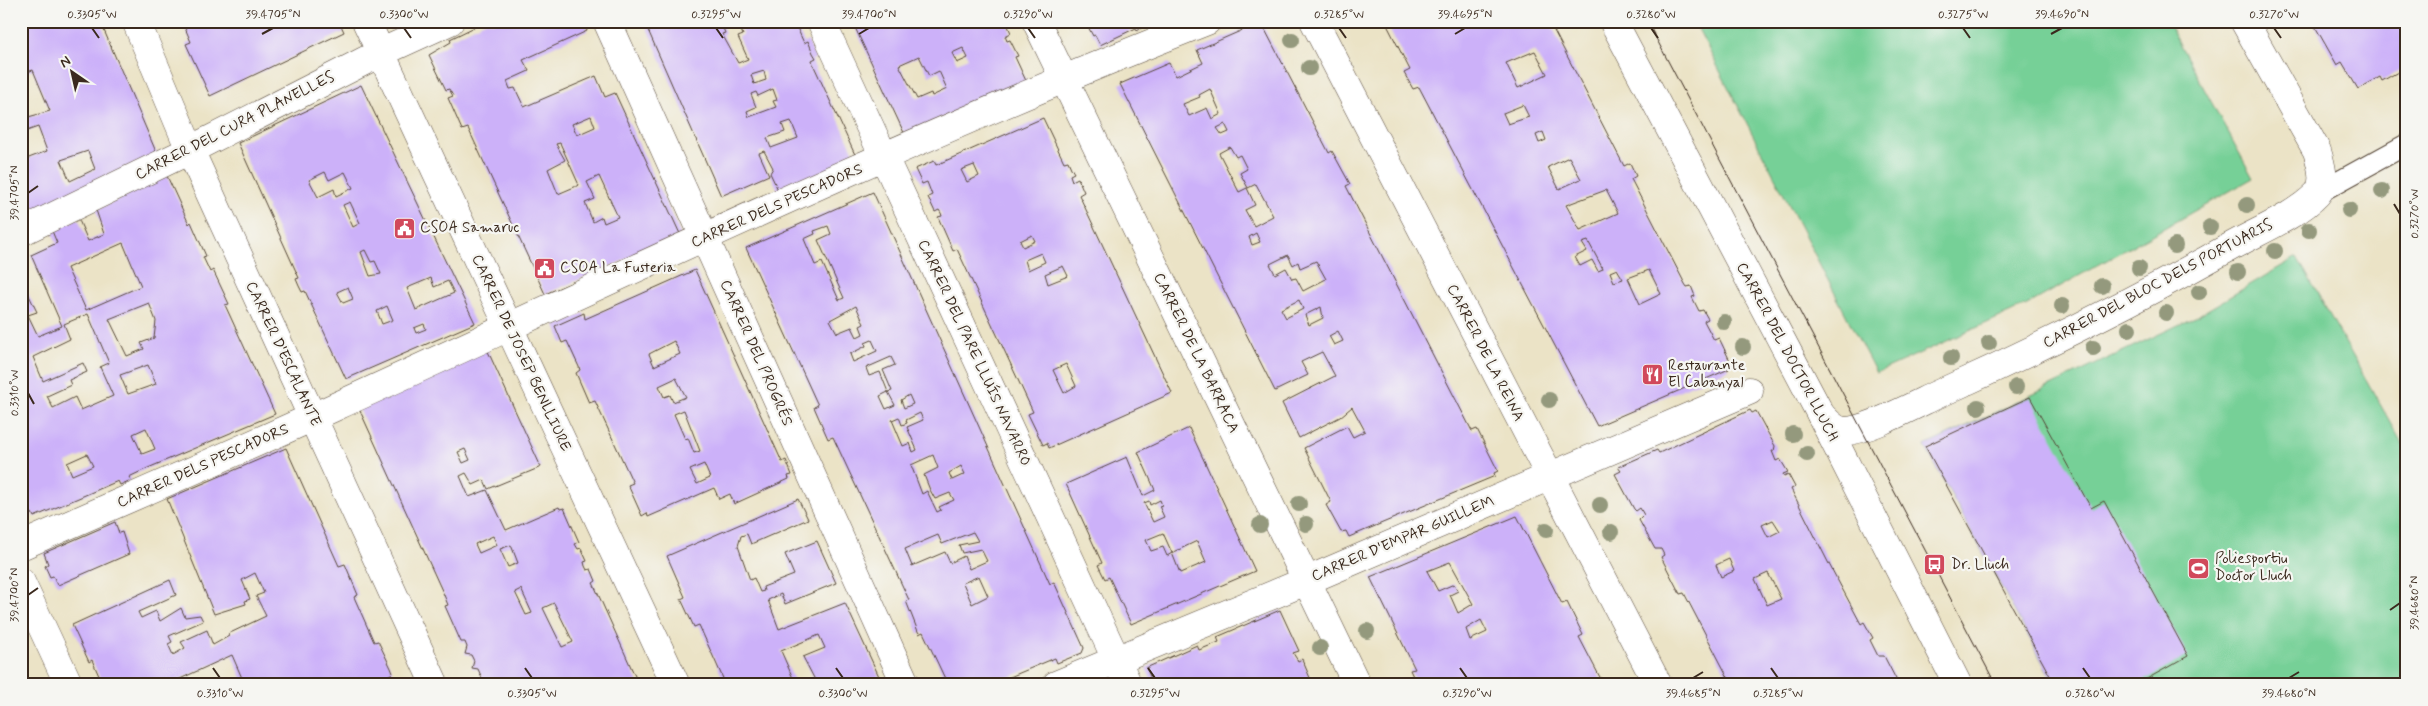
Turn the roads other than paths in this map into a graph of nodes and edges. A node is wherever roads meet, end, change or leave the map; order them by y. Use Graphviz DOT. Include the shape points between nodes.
graph roads {
  1 [pos="136,21"];
  2 [pos="366,21"];
  3 [pos="450,21"];
  4 [pos="607,21"];
  5 [pos="821,21"];
  6 [pos="1036,21"];
  7 [pos="1207,21"];
  8 [pos="1314,21"];
  9 [pos="1613,21"];
  10 [pos="2244,21"];
  11 [pos="380,53"];
  12 [pos="1063,78"];
  13 [pos="2407,144"];
  14 [pos="190,150"];
  15 [pos="883,158"];
  16 [pos="2318,193"];
  17 [pos="21,232"];
  18 [pos="705,238"];
  19 [pos="508,327"];
  20 [pos="1749,391"];
  21 [pos="1821,415"];
  22 [pos="312,418"];
  23 [pos="1549,477"];
  24 [pos="21,546"];
  25 [pos="1306,581"];
  26 [pos="21,582"];
  27 [pos="1116,659"];
  28 [pos="69,685"];
  29 [pos="435,685"];
  30 [pos="676,685"];
  31 [pos="906,685"];
  32 [pos="1056,685"];
  33 [pos="1128,685"];
  34 [pos="1357,685"];
  35 [pos="1658,685"];
  36 [pos="1958,685"];
  1 -- 14 [label="street, CARRER D'ESCALANTE"];
  2 -- 11 [label="street, CARRER DE JOSEP BENLLIURE"];
  3 -- 11 [label="street, CARRER DEL CURA PLANELLES"];
  4 -- 18 [label="street, CARRER DEL PROGRÉS"];
  5 -- 15 [label="street, CARRER DEL PARE LLUÍS NAVARRO"];
  6 -- 12 [label="street, CARRER DE LA BARRACA"];
  7 -- 12 [label="street, CARRER DELS PESCADORS"];
  8 -- 23 [label="street, CARRER DE LA REINA"];
  9 -- 21 [label="street, CARRER DEL DOCTOR LLUCH"];
  10 -- 16 [label="street" via="2317,151 2323,172"];
  11 -- 14 [label="street, CARRER DEL CURA PLANELLES"];
  11 -- 19 [label="street, CARRER DE JOSEP BENLLIURE"];
  12 -- 15 [label="street, CARRER DELS PESCADORS"];
  12 -- 25 [label="street, CARRER DE LA BARRACA"];
  13 -- 16 [label="lane"];
  14 -- 17 [label="street, CARRER DEL CURA PLANELLES"];
  14 -- 22 [label="street, CARRER D'ESCALANTE"];
  15 -- 18 [label="street, CARRER DELS PESCADORS"];
  15 -- 27 [label="street, CARRER DEL PARE LLUÍS NAVARRO"];
  16 -- 21 [label="street, CARRER DEL BLOC DELS PORTUARIS" via="2296,210 2171,280 2017,358 1904,410 1862,428 1845,431 1834,428"];
  18 -- 19 [label="street, CARRER DELS PESCADORS"];
  18 -- 31 [label="street, CARRER DEL PROGRÉS"];
  19 -- 22 [label="street, CARRER DELS PESCADORS"];
  19 -- 30 [label="street, CARRER DE JOSEP BENLLIURE"];
  20 -- 23 [label="street, CARRER D'EMPAR GUILLEM"];
  21 -- 36 [label="street, CARRER DEL DOCTOR LLUCH"];
  22 -- 24 [label="street, CARRER DELS PESCADORS"];
  22 -- 29 [label="street, CARRER D'ESCALANTE"];
  23 -- 25 [label="street, CARRER D'EMPAR GUILLEM"];
  23 -- 35 [label="street, CARRER DE LA REINA"];
  25 -- 27 [label="street, CARRER D'EMPAR GUILLEM"];
  25 -- 34 [label="street, CARRER DE LA BARRACA"];
  26 -- 28 [label="street"];
  27 -- 32 [label="street, CARRER D'EMPAR GUILLEM"];
  27 -- 33 [label="street, CARRER DEL PARE LLUÍS NAVARRO"];
}
